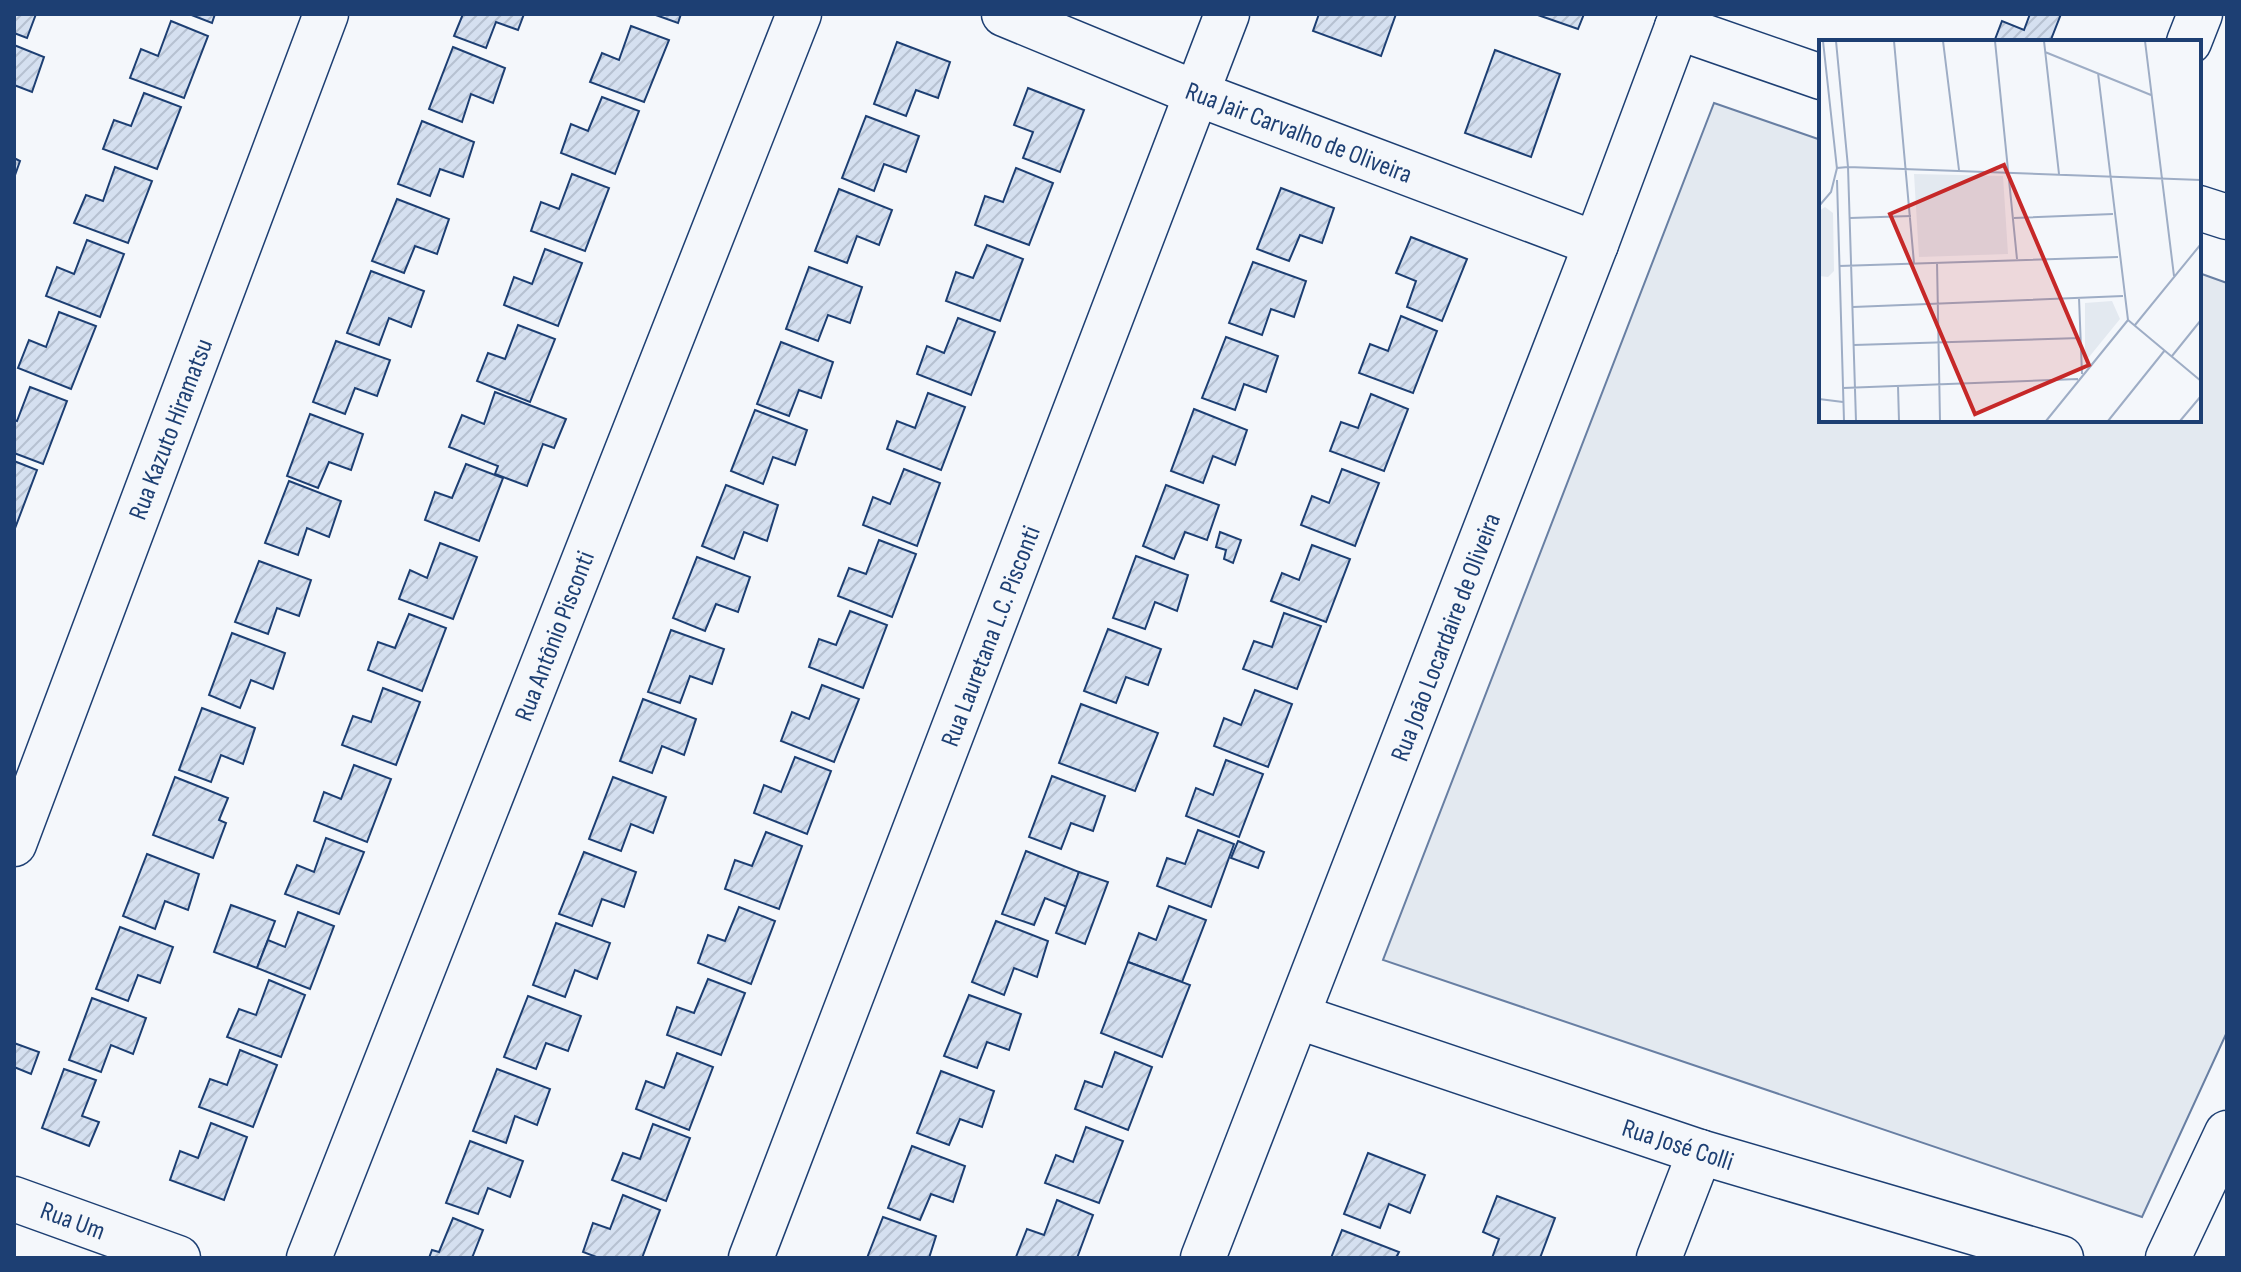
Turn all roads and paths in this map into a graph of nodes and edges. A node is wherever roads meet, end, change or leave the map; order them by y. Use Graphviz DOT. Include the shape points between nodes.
graph roads {
  1 [pos="326,14"];
  2 [pos="799,14"];
  3 [pos="1004,14"];
  4 [pos="1227,14"];
  5 [pos="2200,14"];
  6 [pos="1679,20"];
  7 [pos="2190,40"];
  8 [pos="1819,76"];
  9 [pos="1198,94"];
  10 [pos="2201,209"];
  11 [pos="2227,217"];
  12 [pos="1596,244"];
  13 [pos="14,844"];
  14 [pos="1299,1017"];
  15 [pos="2227,1133"];
  16 [pos="1700,1152"];
  17 [pos="14,1199"];
  18 [pos="178,1258"];
  19 [pos="309,1258"];
  20 [pos="751,1258"];
  21 [pos="1203,1258"];
  22 [pos="1659,1258"];
  23 [pos="2061,1258"];
  24 [pos="2168,1258"];
  1 -- 13 [label="street, Rua Kazuto Hiramatsu"];
  2 -- 19 [label="street, Rua Antônio Pisconti"];
  3 -- 9 [label="street, Rua Jair Carvalho de Oliveira"];
  4 -- 9 [label="street, Rua Lauretana L.C. Pisconti"];
  5 -- 7 [label="street"];
  6 -- 8 [label="street"];
  6 -- 12 [label="street, Rua João Locardaire de Oliveira"];
  9 -- 12 [label="street, Rua Jair Carvalho de Oliveira"];
  9 -- 20 [label="street, Rua Lauretana L.C. Pisconti"];
  10 -- 11 [label="street"];
  12 -- 14 [label="street, Rua João Locardaire de Oliveira"];
  14 -- 16 [label="street, Rua José Colli"];
  14 -- 21 [label="street, Rua João Locardaire de Oliveira"];
  15 -- 24 [label="street"];
  16 -- 22 [label="street"];
  16 -- 23 [label="street, Rua José Colli"];
  17 -- 18 [label="street, Rua Um"];
}
